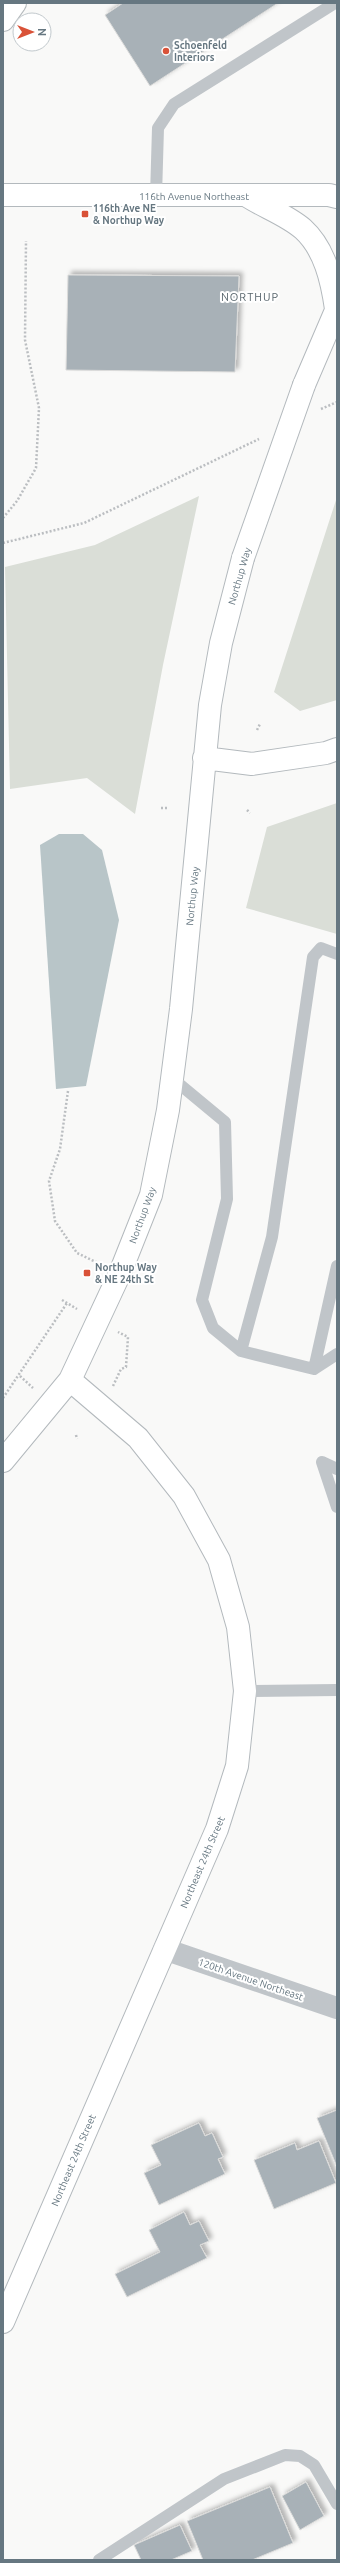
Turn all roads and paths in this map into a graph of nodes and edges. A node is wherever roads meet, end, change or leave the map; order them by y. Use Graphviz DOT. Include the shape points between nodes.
graph roads {
  1 [pos="15,3"];
  2 [pos="335,3"];
  3 [pos="3,20"];
  4 [pos="3,195"];
  5 [pos="156,196"];
  6 [pos="246,196"];
  7 [pos="337,197"];
  8 [pos="26,241"];
  9 [pos="337,309"];
  10 [pos="337,402"];
  11 [pos="316,412"];
  12 [pos="267,436"];
  13 [pos="3,518"];
  14 [pos="3,543"];
  15 [pos="260,724"];
  16 [pos="256,730"];
  17 [pos="337,749"];
  18 [pos="204,758"];
  19 [pos="161,808"];
  20 [pos="167,808"];
  21 [pos="246,810"];
  22 [pos="250,813"];
  23 [pos="337,954"];
  24 [pos="172,1078"];
  25 [pos="68,1091"];
  26 [pos="337,1266"];
  27 [pos="120,1273"];
  28 [pos="62,1300"];
  29 [pos="124,1335"];
  30 [pos="241,1351"];
  31 [pos="337,1354"];
  32 [pos="121,1368"];
  33 [pos="314,1369"];
  34 [pos="70,1380"];
  35 [pos="3,1398"];
  36 [pos="76,1435"];
  37 [pos="77,1439"];
  38 [pos="3,1461"];
  39 [pos="337,1470"];
  40 [pos="337,1507"];
  41 [pos="337,1690"];
  42 [pos="245,1691"];
  43 [pos="164,1949"];
  44 [pos="337,2008"];
  45 [pos="3,2322"];
  46 [pos="337,2504"];
  47 [pos="99,2560"];
  1 -- 3 [label="main road"];
  2 -- 5 [label="lane" via="174,104 158,128"];
  4 -- 5 [label="main road, 116th Avenue Northeast"];
  5 -- 6 [label="main road, 116th Avenue Northeast"];
  6 -- 7 [label="main road, 116th Avenue Northeast"];
  6 -- 9 [label="main road" via="294,222 311,238 326,263"];
  8 -- 13 [label="path" via="25,340 39,408 36,468"];
  9 -- 18 [label="main road, Northup Way, bridge" via="304,385 244,558 221,643"];
  10 -- 11 [label="path"];
  12 -- 14 [label="path" via="84,523"];
  15 -- 16 [label="path"];
  17 -- 18 [label="main road" via="326,753 252,764"];
  18 -- 24 [label="main road, Northup Way" via="182,1002"];
  19 -- 20 [label="path"];
  21 -- 22 [label="path"];
  23 -- 30 [label="lane" via="321,948 313,957 272,1237"];
  24 -- 27 [label="main road, Northup Way" via="151,1195"];
  24 -- 30 [label="lane" via="225,1122 227,1199 202,1300 213,1328"];
  25 -- 27 [label="path" via="60,1149 49,1181 55,1221 77,1253"];
  26 -- 33 [label="lane"];
  27 -- 34 [label="main road, Northup Way"];
  28 -- 35 [label="path" via="67,1303"];
  29 -- 32 [label="path" via="128,1336 126,1367"];
  30 -- 33 [label="lane"];
  31 -- 33 [label="lane"];
  34 -- 38 [label="main road, Northup Way"];
  34 -- 42 [label="main road, Northeast 24th Street" via="138,1438 184,1496 219,1560 238,1627"];
  36 -- 37 [label="path"];
  39 -- 40 [label="lane" via="322,1462"];
  41 -- 42 [label="lane"];
  42 -- 43 [label="main road, Northeast 24th Street" via="237,1766 222,1815"];
  43 -- 44 [label="street, 120th Avenue Northeast"];
  43 -- 45 [label="main road, Northeast 24th Street"];
  46 -- 47 [label="lane" via="314,2465 300,2456 285,2455 224,2479"];
}
